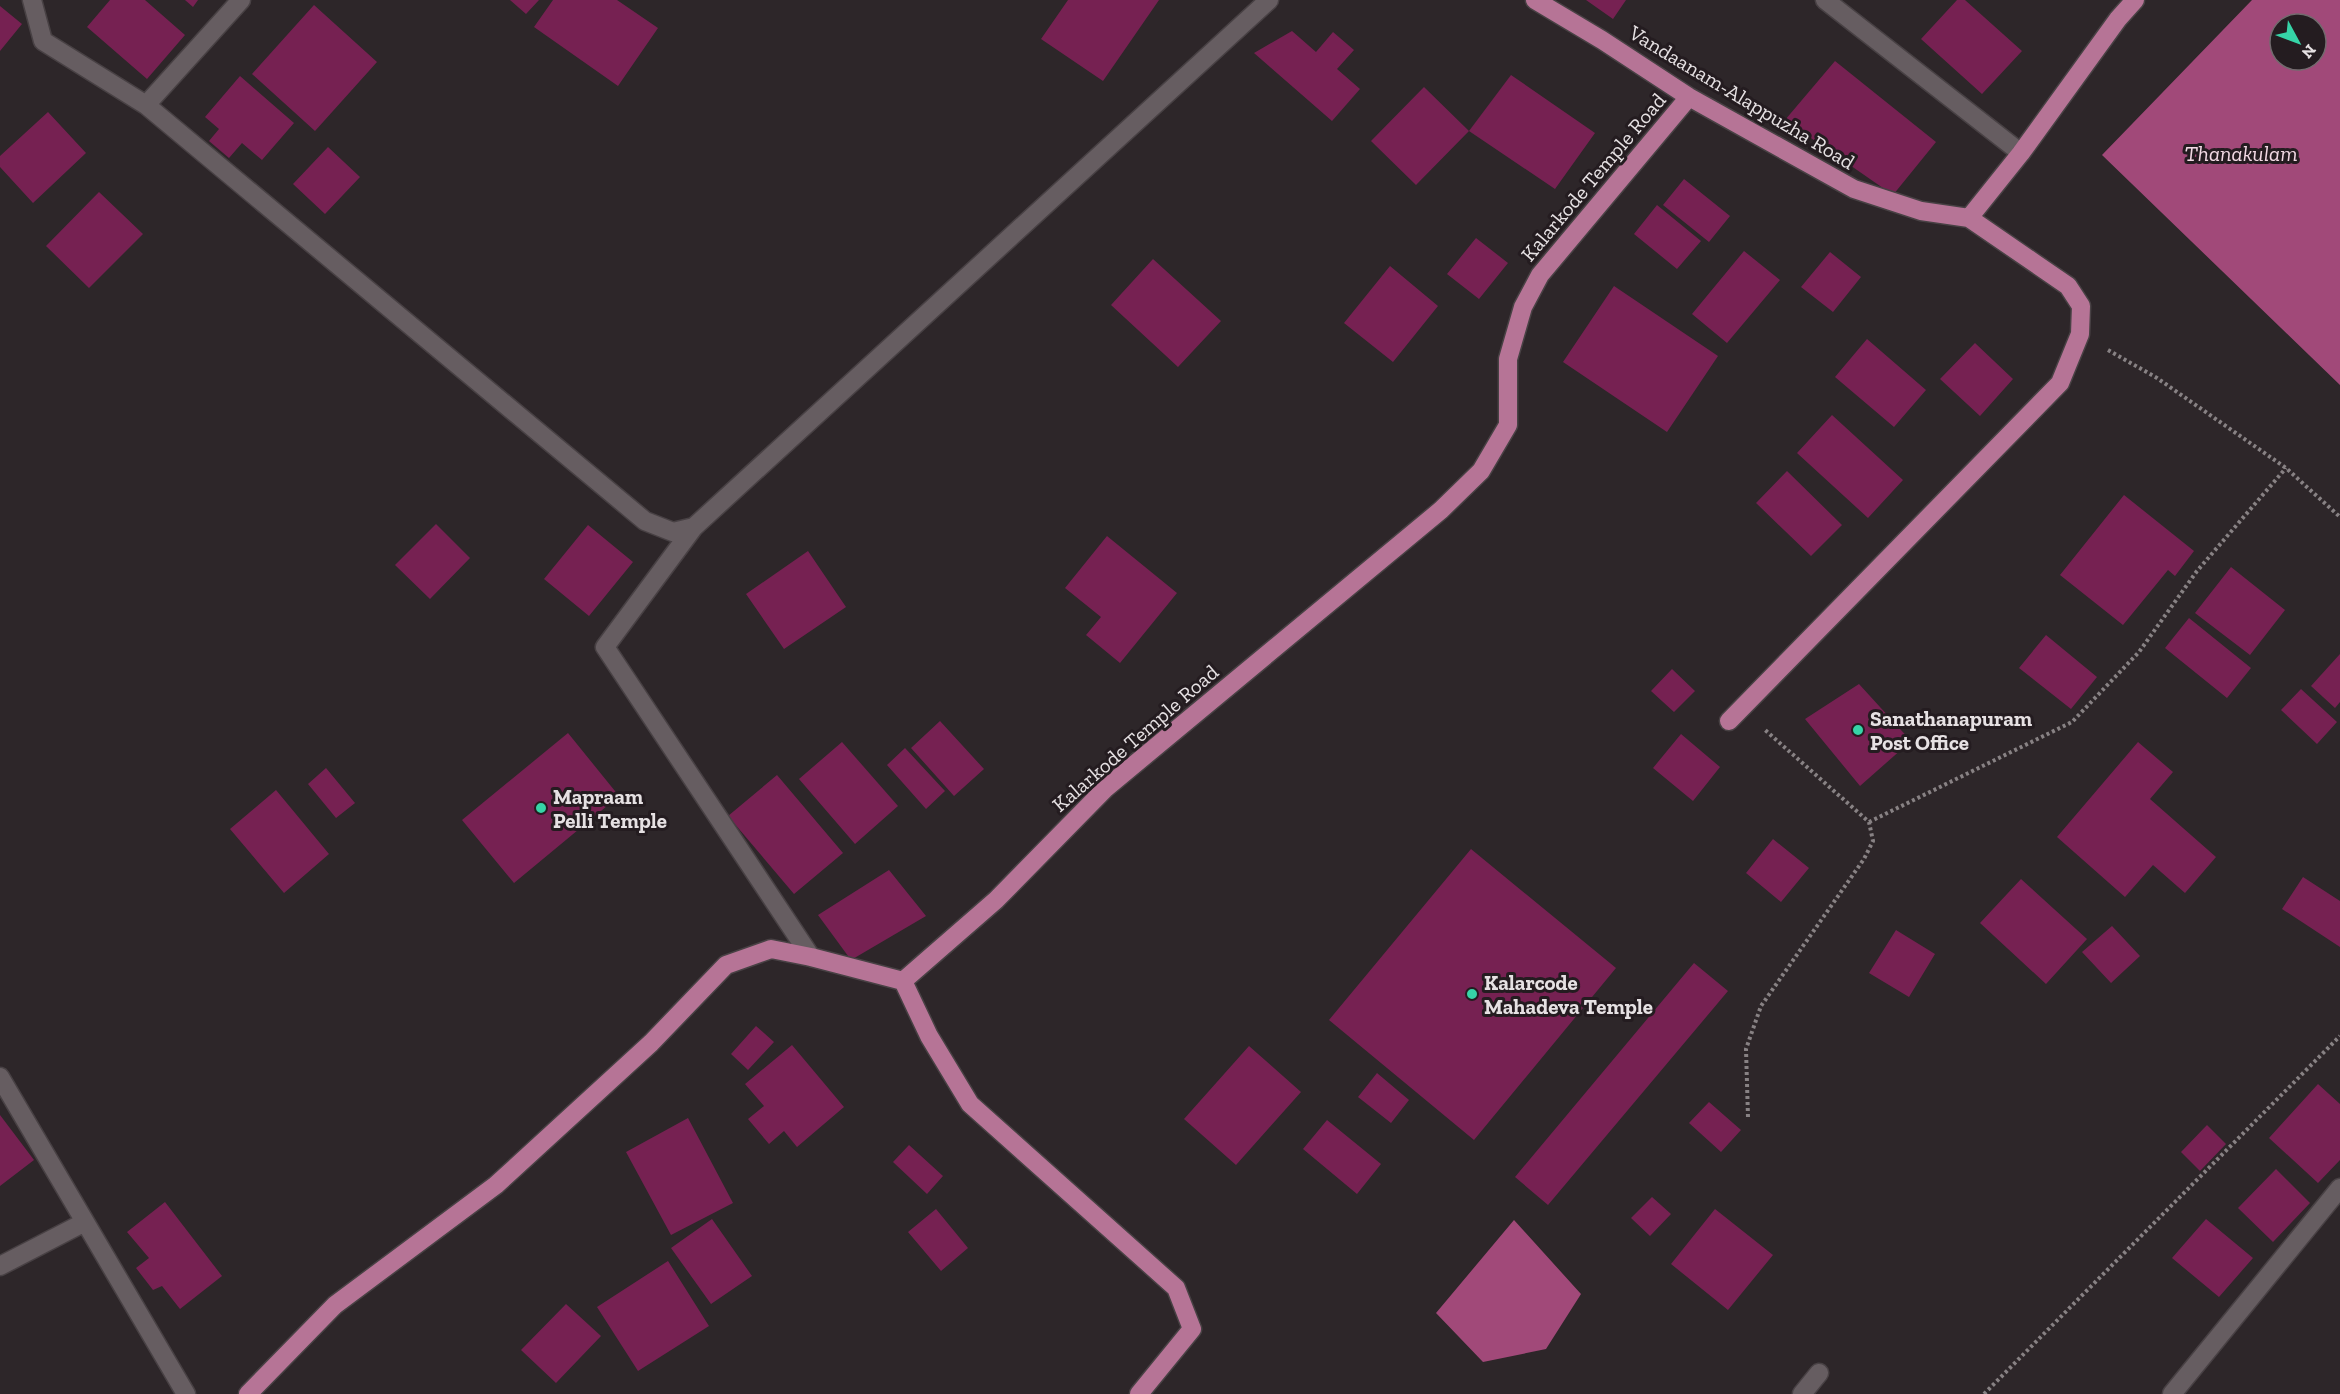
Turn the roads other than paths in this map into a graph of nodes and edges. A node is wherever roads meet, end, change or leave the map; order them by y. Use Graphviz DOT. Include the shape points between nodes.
graph roads {
  1 [pos="32,0"];
  2 [pos="241,0"];
  3 [pos="1269,0"];
  4 [pos="1535,0"];
  5 [pos="1825,0"];
  6 [pos="2135,0"];
  7 [pos="1689,97"];
  8 [pos="146,105"];
  9 [pos="2021,153"];
  10 [pos="1969,218"];
  11 [pos="694,527"];
  12 [pos="1734,715"];
  13 [pos="812,957"];
  14 [pos="903,981"];
  15 [pos="0,1077"];
  16 [pos="2340,1188"];
  17 [pos="85,1222"];
  18 [pos="0,1266"];
  19 [pos="1819,1373"];
  20 [pos="186,1394"];
  21 [pos="248,1394"];
  22 [pos="1139,1394"];
  23 [pos="1802,1394"];
  24 [pos="2172,1394"];
  1 -- 8 [label="street" via="43,41"];
  2 -- 8 [label="street"];
  3 -- 11 [label="street"];
  4 -- 7 [label="main road, Vandaanam-Alappuzha Road"];
  5 -- 9 [label="street"];
  6 -- 9 [label="main road"];
  7 -- 10 [label="main road, Vandaanam-Alappuzha Road" via="1854,189 1921,211"];
  7 -- 14 [label="main road, Kalarkode Temple Road" via="1539,275 1523,308 1508,359 1508,425 1480,471 1441,510 1106,788 996,900"];
  8 -- 11 [label="street" via="645,521 673,532"];
  9 -- 10 [label="main road"];
  10 -- 12 [label="main road" via="2068,286 2081,306 2080,334 2060,383"];
  11 -- 13 [label="street" via="605,647"];
  13 -- 14 [label="main road"];
  13 -- 21 [label="main road" via="771,949 726,965 651,1043 496,1185 334,1305"];
  14 -- 22 [label="main road" via="929,1036 970,1104 1176,1288 1192,1329"];
  15 -- 17 [label="street"];
  16 -- 24 [label="street"];
  17 -- 18 [label="street"];
  17 -- 20 [label="street"];
  19 -- 23 [label="street"];
}
